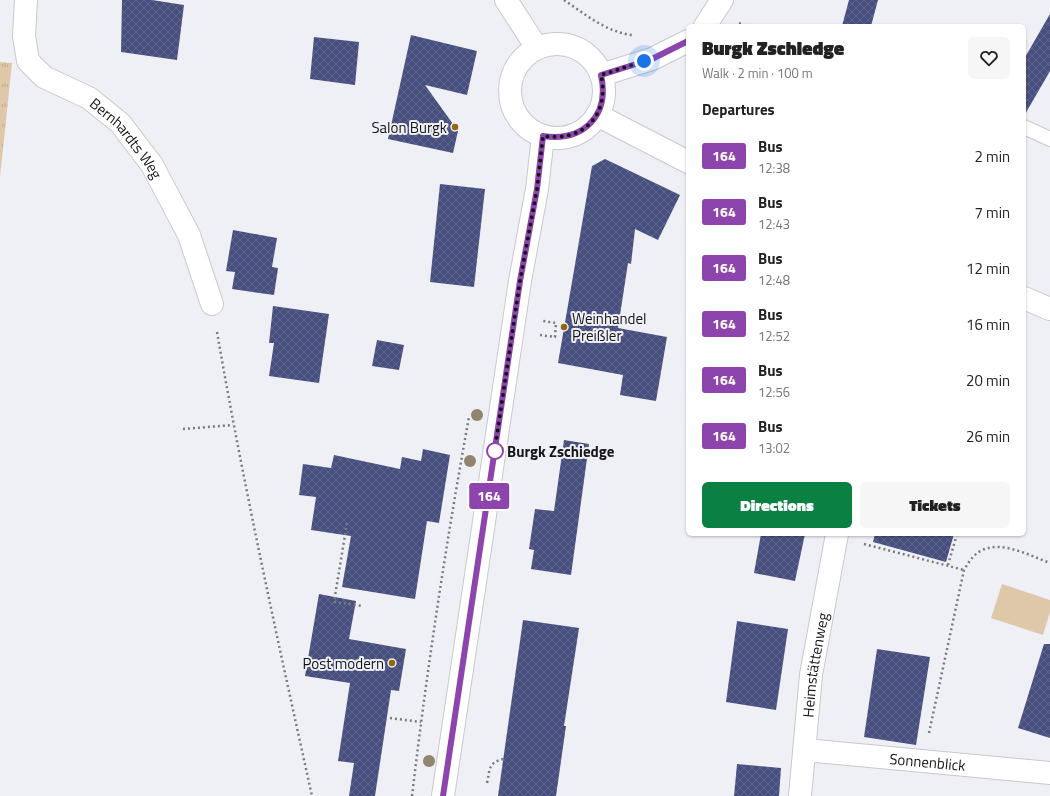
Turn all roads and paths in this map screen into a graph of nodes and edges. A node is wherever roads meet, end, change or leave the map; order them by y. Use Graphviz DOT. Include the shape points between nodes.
graph roads {
  1 [pos="26,0"];
  2 [pos="506,0"];
  3 [pos="564,0"];
  4 [pos="722,0"];
  5 [pos="706,24"];
  6 [pos="634,35"];
  7 [pos="686,42"];
  8 [pos="537,48"];
  9 [pos="601,75"];
  10 [pos="597,116"];
  11 [pos="1026,128"];
  12 [pos="543,136"];
  13 [pos="1050,139"];
  14 [pos="686,161"];
  15 [pos="1026,299"];
  16 [pos="212,304"];
  17 [pos="1050,309"];
  18 [pos="536,320"];
  19 [pos="534,334"];
  20 [pos="469,416"];
  21 [pos="233,425"];
  22 [pos="183,429"];
  23 [pos="347,523"];
  24 [pos="837,536"];
  25 [pos="956,536"];
  26 [pos="873,546"];
  27 [pos="1050,562"];
  28 [pos="948,565"];
  29 [pos="964,570"];
  30 [pos="363,606"];
  31 [pos="390,718"];
  32 [pos="421,722"];
  33 [pos="805,750"];
  34 [pos="504,759"];
  35 [pos="924,761"];
  36 [pos="1050,773"];
  37 [pos="488,783"];
  38 [pos="312,796"];
  39 [pos="412,796"];
  40 [pos="443,796"];
  41 [pos="800,796"];
  1 -- 16 [label="street, Bernhardts Weg" via="24,36 28,61 44,77 89,98 120,123 152,166 189,235"];
  2 -- 8 [label="street"];
  3 -- 6 [label="path" via="598,23 620,33"];
  4 -- 5 [label="street"];
  7 -- 9 [label="street" via="652,59"];
  8 -- 9 [label="street" via="562,44 575,48 586,54"];
  8 -- 12 [label="street" via="524,58 514,71 510,86 511,102 518,117 528,129"];
  9 -- 10 [label="street" via="604,96"];
  10 -- 12 [label="street" via="586,128 572,136"];
  10 -- 14 [label="street"];
  11 -- 13 [label="lane"];
  12 -- 40 [label="street" via="537,189 519,288"];
  15 -- 17 [label="street"];
  16 -- 21 [label="path"];
  18 -- 19 [label="path" via="556,324 555,337"];
  20 -- 32 [label="path" via="448,533"];
  21 -- 22 [label="path"];
  21 -- 38 [label="path"];
  23 -- 30 [label="path" via="334,602"];
  24 -- 33 [label="street, Heimstättenweg" via="811,675"];
  25 -- 28 [label="path"];
  26 -- 28 [label="path"];
  27 -- 29 [label="path" via="1003,546 986,549 974,556"];
  28 -- 29 [label="path"];
  29 -- 35 [label="path"];
  31 -- 32 [label="path"];
  32 -- 39 [label="path"];
  33 -- 35 [label="street, Sonnenblick"];
  33 -- 41 [label="street, Heimstättenweg"];
  34 -- 37 [label="path" via="494,761 491,765"];
  35 -- 36 [label="street, Sonnenblick"];
}
